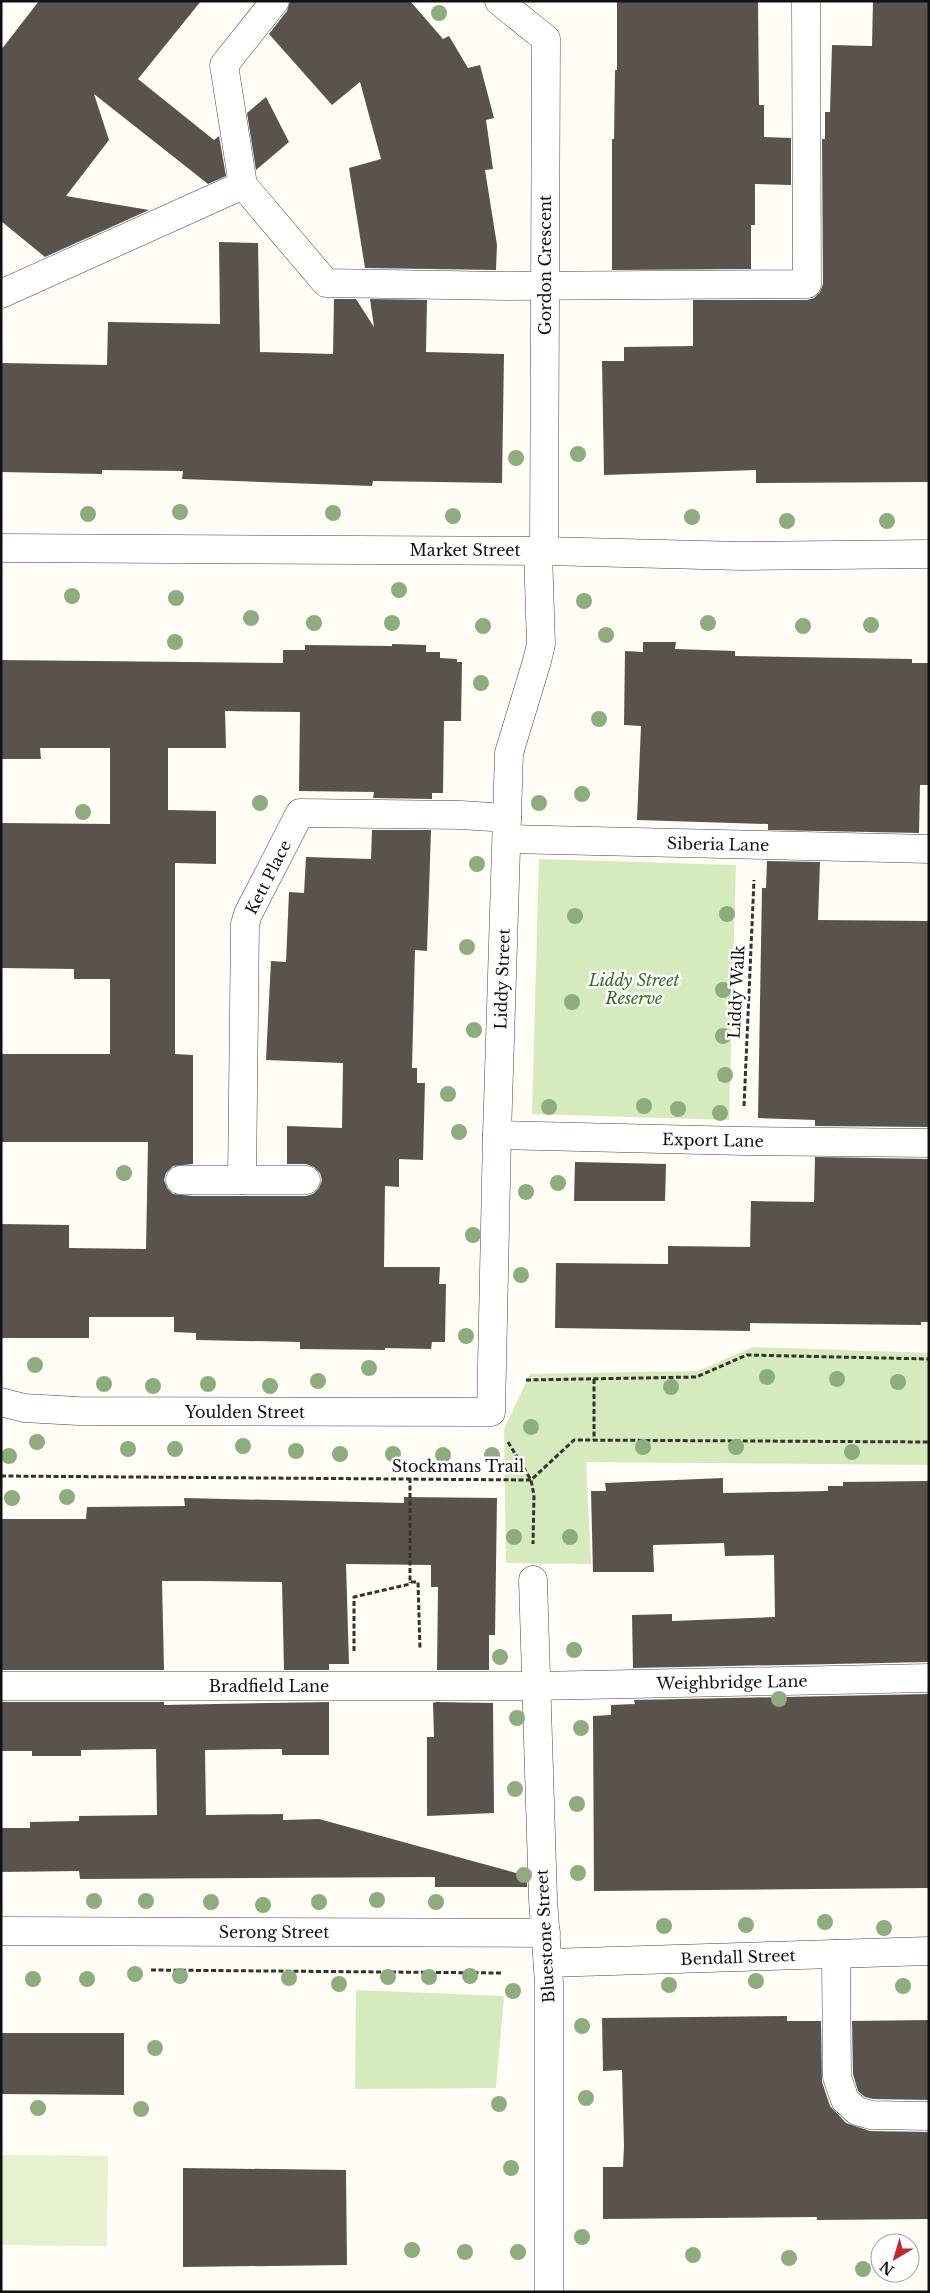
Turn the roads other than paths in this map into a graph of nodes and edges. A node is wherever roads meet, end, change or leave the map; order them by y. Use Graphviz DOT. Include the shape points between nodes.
graph roads {
  1 [pos="276,1"];
  2 [pos="499,1"];
  3 [pos="806,1"];
  4 [pos="243,185"];
  5 [pos="545,285"];
  6 [pos="1,294"];
  7 [pos="1,548"];
  8 [pos="541,551"];
  9 [pos="929,554"];
  10 [pos="507,828"];
  11 [pos="929,849"];
  12 [pos="497,1135"];
  13 [pos="929,1143"];
  14 [pos="180,1180"];
  15 [pos="242,1180"];
  16 [pos="306,1180"];
  17 [pos="1,1402"];
  18 [pos="491,1412"];
  19 [pos="533,1580"];
  20 [pos="929,1678"];
  21 [pos="1,1686"];
  22 [pos="536,1686"];
  23 [pos="1,1931"];
  24 [pos="546,1933"];
  25 [pos="929,1951"];
  26 [pos="836,1954"];
  27 [pos="548,1963"];
  28 [pos="929,2116"];
  29 [pos="549,2292"];
  1 -- 4 [label="street" via="224,65"];
  2 -- 5 [label="street, Gordon Crescent" via="546,39"];
  3 -- 5 [label="street" via="807,284"];
  4 -- 5 [label="street" via="326,283"];
  4 -- 6 [label="street"];
  5 -- 8 [label="street, Gordon Crescent"];
  7 -- 8 [label="street, Market Street"];
  8 -- 9 [label="street, Market Street" via="742,556"];
  8 -- 10 [label="street, Liddy Street" via="541,644 511,742"];
  10 -- 11 [label="street, Siberia Lane" via="755,844"];
  10 -- 12 [label="street, Liddy Street"];
  10 -- 15 [label="street, Kett Place" via="461,815 300,813 245,924"];
  12 -- 13 [label="street, Export Lane"];
  12 -- 18 [label="street, Liddy Street"];
  14 -- 15 [label="street"];
  15 -- 16 [label="street"];
  17 -- 18 [label="street, Youlden Street" via="24,1408 78,1411"];
  19 -- 22 [label="street, Bluestone Street"];
  20 -- 22 [label="street, Weighbridge Lane"];
  21 -- 22 [label="street, Bradfield Lane"];
  22 -- 24 [label="street, Bluestone Street"];
  23 -- 24 [label="street, Serong Street"];
  24 -- 27 [label="street, Bluestone Street"];
  25 -- 26 [label="street, Bendall Street"];
  26 -- 27 [label="street, Bendall Street"];
  26 -- 28 [label="street" via="837,2077 845,2100 857,2111 871,2115"];
  27 -- 29 [label="street, Bluestone Street"];
}
